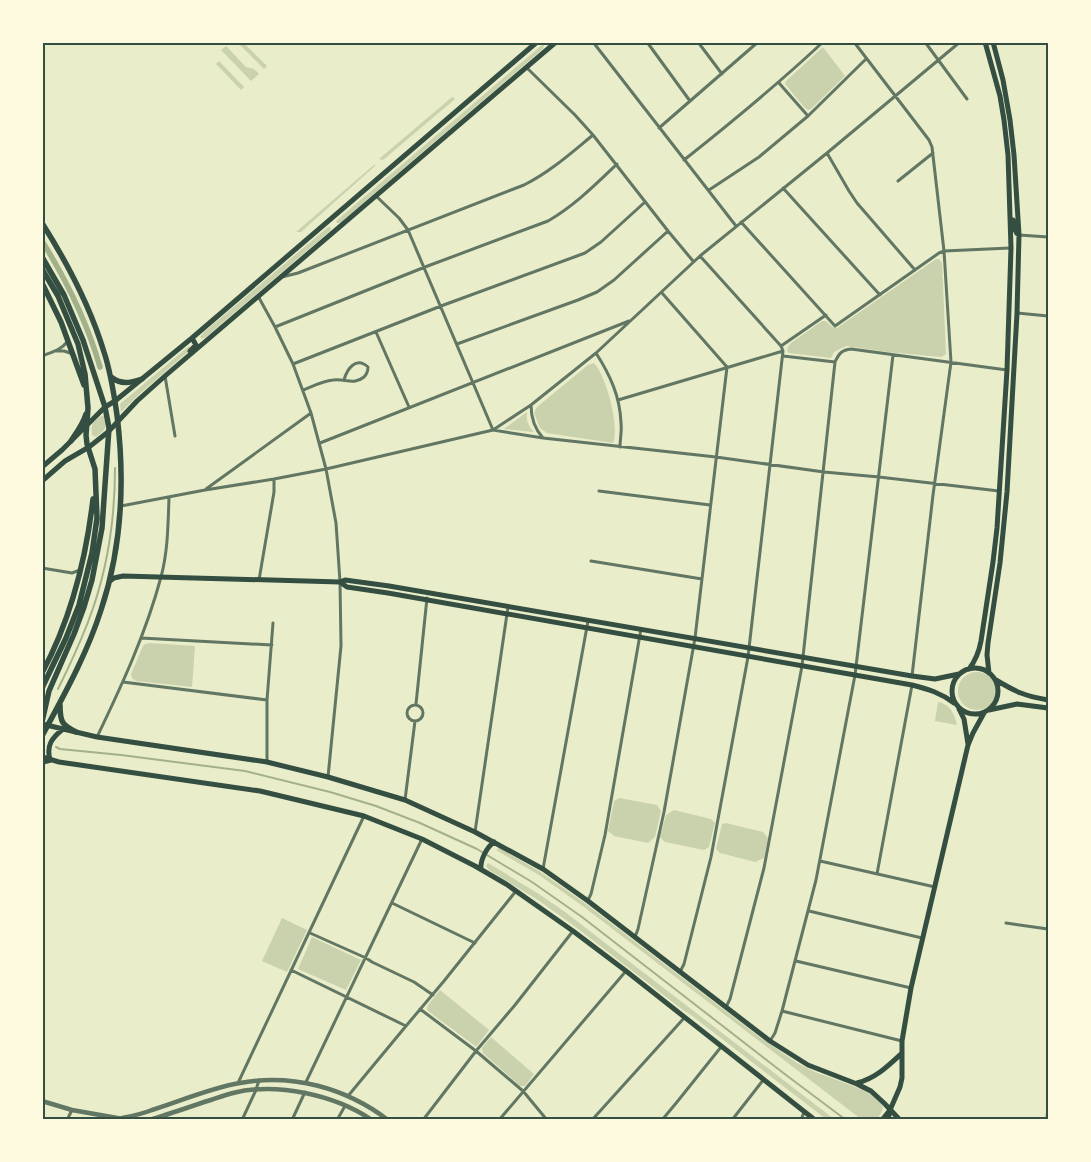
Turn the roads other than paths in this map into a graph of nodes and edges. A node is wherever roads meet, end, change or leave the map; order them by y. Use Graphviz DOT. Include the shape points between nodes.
graph roads {
  1 [pos="537,42"];
  2 [pos="593,42"];
  3 [pos="647,42"];
  4 [pos="698,42"];
  5 [pos="750,42"];
  6 [pos="758,42"];
  7 [pos="823,42"];
  8 [pos="854,42"];
  9 [pos="925,42"];
  10 [pos="960,42"];
  11 [pos="985,42"];
  12 [pos="992,42"];
  13 [pos="552,44"];
  14 [pos="753,47"];
  15 [pos="866,59"];
  16 [pos="939,60"];
  17 [pos="527,68"];
  18 [pos="722,74"];
  19 [pos="779,83"];
  20 [pos="895,96"];
  21 [pos="967,99"];
  22 [pos="690,101"];
  23 [pos="808,116"];
  24 [pos="659,128"];
  25 [pos="593,135"];
  26 [pos="933,152"];
  27 [pos="827,153"];
  28 [pos="684,160"];
  29 [pos="617,164"];
  30 [pos="898,181"];
  31 [pos="783,188"];
  32 [pos="709,190"];
  33 [pos="376,196"];
  34 [pos="645,202"];
  35 [pos="1010,202"];
  36 [pos="328,221"];
  37 [pos="741,222"];
  38 [pos="42,223"];
  39 [pos="736,226"];
  40 [pos="336,230"];
  41 [pos="408,230"];
  42 [pos="668,231"];
  43 [pos="1019,235"];
  44 [pos="1048,237"];
  45 [pos="1011,248"];
  46 [pos="944,251"];
  47 [pos="700,256"];
  48 [pos="42,257"];
  49 [pos="301,259"];
  50 [pos="693,262"];
  51 [pos="425,267"];
  52 [pos="42,269"];
  53 [pos="308,269"];
  54 [pos="915,270"];
  55 [pos="280,278"];
  56 [pos="42,283"];
  57 [pos="1017,290"];
  58 [pos="662,293"];
  59 [pos="880,295"];
  60 [pos="258,296"];
  61 [pos="442,306"];
  62 [pos="1017,313"];
  63 [pos="826,315"];
  64 [pos="1048,316"];
  65 [pos="632,320"];
  66 [pos="275,326"];
  67 [pos="1016,331"];
  68 [pos="376,332"];
  69 [pos="192,338"];
  70 [pos="68,341"];
  71 [pos="457,344"];
  72 [pos="781,346"];
  73 [pos="56,351"];
  74 [pos="783,351"];
  75 [pos="596,353"];
  76 [pos="73,354"];
  77 [pos="893,355"];
  78 [pos="42,356"];
  79 [pos="783,356"];
  80 [pos="835,362"];
  81 [pos="951,362"];
  82 [pos="293,364"];
  83 [pos="727,367"];
  84 [pos="175,368"];
  85 [pos="1007,370"];
  86 [pos="165,376"];
  87 [pos="110,377"];
  88 [pos="142,379"];
  89 [pos="344,380"];
  90 [pos="472,382"];
  91 [pos="86,388"];
  92 [pos="302,390"];
  93 [pos="618,400"];
  94 [pos="115,401"];
  95 [pos="1012,404"];
  96 [pos="88,405"];
  97 [pos="531,405"];
  98 [pos="105,407"];
  99 [pos="409,407"];
  100 [pos="311,413"];
  101 [pos="118,422"];
  102 [pos="88,424"];
  103 [pos="494,430"];
  104 [pos="108,432"];
  105 [pos="176,436"];
  106 [pos="1003,437"];
  107 [pos="543,438"];
  108 [pos="1011,438"];
  109 [pos="71,441"];
  110 [pos="320,442"];
  111 [pos="88,447"];
  112 [pos="620,447"];
  113 [pos="716,457"];
  114 [pos="770,464"];
  115 [pos="42,467"];
  116 [pos="326,469"];
  117 [pos="824,472"];
  118 [pos="50,474"];
  119 [pos="879,476"];
  120 [pos="274,479"];
  121 [pos="42,481"];
  122 [pos="95,482"];
  123 [pos="934,484"];
  124 [pos="205,490"];
  125 [pos="599,491"];
  126 [pos="1000,491"];
  127 [pos="169,498"];
  128 [pos="710,505"];
  129 [pos="121,506"];
  130 [pos="591,561"];
  131 [pos="42,568"];
  132 [pos="81,569"];
  133 [pos="88,569"];
  134 [pos="112,570"];
  135 [pos="123,576"];
  136 [pos="162,577"];
  137 [pos="702,579"];
  138 [pos="259,580"];
  139 [pos="110,581"];
  140 [pos="340,582"];
  141 [pos="77,584"];
  142 [pos="428,592"];
  143 [pos="80,600"];
  144 [pos="426,600"];
  145 [pos="508,607"];
  146 [pos="507,615"];
  147 [pos="589,620"];
  148 [pos="273,623"];
  149 [pos="587,628"];
  150 [pos="641,629"];
  151 [pos="141,638"];
  152 [pos="640,638"];
  153 [pos="695,638"];
  154 [pos="272,645"];
  155 [pos="693,647"];
  156 [pos="749,648"];
  157 [pos="748,657"];
  158 [pos="803,657"];
  159 [pos="802,666"];
  160 [pos="856,666"];
  161 [pos="969,669"];
  162 [pos="43,670"];
  163 [pos="989,673"];
  164 [pos="959,674"];
  165 [pos="855,675"];
  166 [pos="912,676"];
  167 [pos="996,680"];
  168 [pos="123,682"];
  169 [pos="912,685"];
  170 [pos="42,688"];
  171 [pos="268,700"];
  172 [pos="1048,700"];
  173 [pos="954,702"];
  174 [pos="60,704"];
  175 [pos="416,704"];
  176 [pos="1048,708"];
  177 [pos="959,709"];
  178 [pos="986,711"];
  179 [pos="415,721"];
  180 [pos="44,724"];
  181 [pos="63,729"];
  182 [pos="76,732"];
  183 [pos="42,736"];
  184 [pos="97,737"];
  185 [pos="968,745"];
  186 [pos="42,757"];
  187 [pos="50,760"];
  188 [pos="42,762"];
  189 [pos="267,762"];
  190 [pos="328,777"];
  191 [pos="405,800"];
  192 [pos="364,816"];
  193 [pos="475,832"];
  194 [pos="422,839"];
  195 [pos="491,844"];
  196 [pos="820,861"];
  197 [pos="479,865"];
  198 [pos="543,870"];
  199 [pos="877,874"];
  200 [pos="935,888"];
  201 [pos="516,891"];
  202 [pos="588,901"];
  203 [pos="392,903"];
  204 [pos="809,911"];
  205 [pos="1006,923"];
  206 [pos="1048,929"];
  207 [pos="573,930"];
  208 [pos="310,933"];
  209 [pos="635,938"];
  210 [pos="923,938"];
  211 [pos="475,943"];
  212 [pos="366,958"];
  213 [pos="796,961"];
  214 [pos="292,970"];
  215 [pos="626,971"];
  216 [pos="680,972"];
  217 [pos="911,988"];
  218 [pos="433,995"];
  219 [pos="347,997"];
  220 [pos="726,1007"];
  221 [pos="420,1009"];
  222 [pos="782,1011"];
  223 [pos="684,1017"];
  224 [pos="406,1026"];
  225 [pos="770,1041"];
  226 [pos="902,1041"];
  227 [pos="722,1046"];
  228 [pos="476,1051"];
  229 [pos="902,1052"];
  230 [pos="764,1078"];
  231 [pos="259,1080"];
  232 [pos="306,1082"];
  233 [pos="238,1083"];
  234 [pos="856,1084"];
  235 [pos="256,1090"];
  236 [pos="523,1091"];
  237 [pos="305,1092"];
  238 [pos="348,1096"];
  239 [pos="42,1101"];
  240 [pos="345,1105"];
  241 [pos="72,1110"];
  242 [pos="890,1110"];
  243 [pos="804,1111"];
  244 [pos="138,1117"];
  245 [pos="130,1118"];
  246 [pos="123,1119"];
  247 [pos="67,1120"];
  248 [pos="149,1120"];
  249 [pos="242,1120"];
  250 [pos="292,1120"];
  251 [pos="337,1120"];
  252 [pos="372,1120"];
  253 [pos="388,1120"];
  254 [pos="423,1120"];
  255 [pos="499,1120"];
  256 [pos="547,1120"];
  257 [pos="592,1120"];
  258 [pos="662,1120"];
  259 [pos="732,1120"];
  260 [pos="801,1120"];
  261 [pos="815,1120"];
  262 [pos="882,1120"];
  263 [pos="888,1120"];
  264 [pos="900,1120"];
  1 -- 36 [label="main road"];
  2 -- 24 [label="street"];
  3 -- 22 [label="street"];
  4 -- 18 [label="street"];
  5 -- 14 [label="street"];
  6 -- 14 [label="street"];
  7 -- 19 [label="street"];
  8 -- 15 [label="street"];
  9 -- 16 [label="street"];
  10 -- 16 [label="street"];
  11 -- 35 [label="main road" via="1004,120"];
  12 -- 43 [label="main road" via="1010,120"];
  13 -- 17 [label="main road"];
  14 -- 18 [label="street"];
  15 -- 20 [label="street"];
  15 -- 23 [label="street"];
  16 -- 20 [label="street"];
  16 -- 21 [label="street"];
  17 -- 25 [label="street"];
  17 -- 33 [label="main road"];
  18 -- 22 [label="street"];
  19 -- 23 [label="street"];
  19 -- 28 [label="street"];
  20 -- 26 [label="street" via="929,140"];
  20 -- 27 [label="street"];
  22 -- 24 [label="street"];
  23 -- 32 [label="street" via="759,156"];
  24 -- 28 [label="street"];
  25 -- 29 [label="street"];
  25 -- 41 [label="street" via="538,178"];
  26 -- 30 [label="street"];
  26 -- 46 [label="street"];
  27 -- 31 [label="street"];
  27 -- 54 [label="street" via="857,203"];
  28 -- 32 [label="street"];
  29 -- 34 [label="street"];
  29 -- 51 [label="street" via="576,202 548,221"];
  31 -- 37 [label="street"];
  31 -- 59 [label="street"];
  32 -- 39 [label="street"];
  33 -- 40 [label="main road"];
  33 -- 41 [label="street"];
  34 -- 42 [label="street"];
  34 -- 61 [label="street" via="585,253"];
  35 -- 43 [label="main road" via="1014,229"];
  35 -- 45 [label="main road"];
  36 -- 40 [label="main road"];
  36 -- 69 [label="main road"];
  37 -- 39 [label="street"];
  37 -- 63 [label="street"];
  38 -- 87 [label="main road" via="78,285 105,354"];
  39 -- 47 [label="street"];
  40 -- 49 [label="main road"];
  41 -- 51 [label="street"];
  41 -- 53 [label="street"];
  42 -- 50 [label="street"];
  42 -- 71 [label="street" via="597,292"];
  43 -- 44 [label="street"];
  43 -- 57 [label="main road"];
  45 -- 46 [label="street"];
  45 -- 57 [label="main road" via="1015,252"];
  45 -- 85 [label="main road"];
  46 -- 54 [label="street"];
  46 -- 81 [label="street"];
  47 -- 50 [label="street"];
  47 -- 72 [label="street"];
  48 -- 98 [label="main road" via="64,295 83,340"];
  49 -- 53 [label="street" via="302,266"];
  49 -- 55 [label="main road"];
  50 -- 58 [label="street"];
  51 -- 61 [label="street"];
  51 -- 66 [label="street"];
  52 -- 91 [label="main road" via="58,296 78,344"];
  53 -- 55 [label="street"];
  54 -- 59 [label="street"];
  55 -- 60 [label="main road"];
  56 -- 70 [label="main road"];
  57 -- 62 [label="main road"];
  58 -- 65 [label="street"];
  58 -- 83 [label="street"];
  59 -- 63 [label="street" via="836,326"];
  60 -- 66 [label="street"];
  60 -- 84 [label="main road"];
  61 -- 68 [label="street"];
  61 -- 71 [label="street"];
  62 -- 64 [label="street"];
  62 -- 67 [label="main road"];
  63 -- 72 [label="street"];
  65 -- 75 [label="street"];
  65 -- 90 [label="street"];
  66 -- 82 [label="street"];
  67 -- 85 [label="main road" via="1012,364"];
  67 -- 95 [label="main road"];
  68 -- 82 [label="street"];
  68 -- 99 [label="street"];
  69 -- 84 [label="main road" via="195,347"];
  69 -- 88 [label="main road"];
  70 -- 73 [label="street"];
  70 -- 76 [label="main road"];
  71 -- 90 [label="street"];
  72 -- 74 [label="street"];
  73 -- 76 [label="street"];
  73 -- 78 [label="street"];
  74 -- 79 [label="street"];
  74 -- 83 [label="street"];
  75 -- 93 [label="street" via="610,375"];
  75 -- 97 [label="street"];
  76 -- 91 [label="main road"];
  77 -- 80 [label="street" via="844,350"];
  77 -- 81 [label="street"];
  77 -- 119 [label="street"];
  79 -- 80 [label="street"];
  79 -- 114 [label="street"];
  80 -- 117 [label="street"];
  81 -- 85 [label="street"];
  81 -- 123 [label="street"];
  82 -- 92 [label="street"];
  83 -- 93 [label="street"];
  83 -- 113 [label="street"];
  84 -- 86 [label="main road"];
  85 -- 95 [label="main road" via="1011,375"];
  85 -- 106 [label="main road"];
  86 -- 101 [label="main road"];
  86 -- 105 [label="street"];
  87 -- 88 [label="main road" via="124,383"];
  87 -- 94 [label="main road"];
  88 -- 94 [label="main road"];
  89 -- 89 [label="street" via="358,381 367,374 368,367 364,363 354,364"];
  89 -- 92 [label="street" via="333,380"];
  90 -- 99 [label="street"];
  90 -- 103 [label="street"];
  91 -- 96 [label="main road"];
  92 -- 100 [label="street"];
  93 -- 112 [label="street"];
  94 -- 98 [label="main road"];
  94 -- 101 [label="main road"];
  95 -- 108 [label="main road"];
  96 -- 102 [label="main road"];
  96 -- 109 [label="main road" via="84,420"];
  97 -- 103 [label="street"];
  97 -- 107 [label="street" via="532,419"];
  98 -- 102 [label="main road"];
  98 -- 104 [label="main road"];
  99 -- 110 [label="street"];
  100 -- 110 [label="street"];
  100 -- 124 [label="street"];
  101 -- 104 [label="main road"];
  101 -- 129 [label="main road"];
  102 -- 109 [label="main road"];
  102 -- 111 [label="main road"];
  103 -- 107 [label="street"];
  103 -- 116 [label="street"];
  104 -- 111 [label="main road"];
  104 -- 180 [label="main road" via="102,528 92,580 81,616 49,692"];
  106 -- 108 [label="main road"];
  106 -- 126 [label="main road"];
  107 -- 112 [label="street"];
  108 -- 163 [label="main road" via="1004,528 988,642"];
  109 -- 115 [label="main road"];
  110 -- 116 [label="street"];
  111 -- 118 [label="main road"];
  111 -- 122 [label="main road" via="95,468"];
  112 -- 113 [label="street"];
  113 -- 114 [label="street"];
  113 -- 128 [label="street"];
  114 -- 117 [label="street"];
  114 -- 156 [label="street"];
  115 -- 118 [label="main road" via="47,466"];
  116 -- 120 [label="street"];
  116 -- 140 [label="street" via="336,523"];
  117 -- 119 [label="street"];
  117 -- 158 [label="street"];
  118 -- 121 [label="main road"];
  119 -- 123 [label="street"];
  119 -- 160 [label="street"];
  120 -- 124 [label="street"];
  120 -- 138 [label="street"];
  122 -- 132 [label="main road"];
  122 -- 133 [label="main road" via="97,518"];
  123 -- 126 [label="street"];
  123 -- 166 [label="street"];
  124 -- 127 [label="street"];
  125 -- 128 [label="street"];
  126 -- 161 [label="main road" via="981,641"];
  127 -- 129 [label="street"];
  127 -- 136 [label="street"];
  128 -- 137 [label="street"];
  129 -- 134 [label="main road"];
  130 -- 137 [label="street"];
  131 -- 132 [label="street" via="72,573"];
  132 -- 141 [label="main road"];
  133 -- 141 [label="main road"];
  133 -- 143 [label="main road"];
  134 -- 135 [label="main road"];
  134 -- 139 [label="main road"];
  135 -- 136 [label="main road"];
  135 -- 139 [label="main road"];
  136 -- 138 [label="main road"];
  136 -- 151 [label="street"];
  137 -- 153 [label="street"];
  138 -- 140 [label="main road"];
  139 -- 174 [label="main road" via="89,641"];
  140 -- 142 [label="main road" via="345,580"];
  140 -- 144 [label="main road" via="347,587"];
  140 -- 190 [label="street" via="341,646"];
  141 -- 143 [label="main road"];
  141 -- 162 [label="main road" via="59,638"];
  142 -- 144 [label="street"];
  142 -- 145 [label="main road"];
  143 -- 170 [label="main road"];
  144 -- 146 [label="main road"];
  144 -- 175 [label="street"];
  145 -- 146 [label="street"];
  145 -- 147 [label="main road"];
  146 -- 149 [label="main road"];
  146 -- 193 [label="street"];
  147 -- 149 [label="street"];
  147 -- 150 [label="main road"];
  148 -- 154 [label="street"];
  149 -- 152 [label="main road"];
  149 -- 198 [label="street"];
  150 -- 152 [label="street"];
  150 -- 153 [label="main road"];
  151 -- 154 [label="street"];
  151 -- 168 [label="street"];
  152 -- 155 [label="main road"];
  152 -- 202 [label="street" via="605,835"];
  153 -- 155 [label="street"];
  153 -- 156 [label="main road"];
  154 -- 171 [label="street"];
  155 -- 157 [label="main road"];
  155 -- 209 [label="street" via="664,812"];
  156 -- 157 [label="street"];
  156 -- 158 [label="main road"];
  157 -- 159 [label="main road"];
  157 -- 216 [label="street" via="711,857"];
  158 -- 159 [label="street"];
  158 -- 160 [label="main road"];
  159 -- 165 [label="main road"];
  159 -- 220 [label="street" via="764,868"];
  160 -- 165 [label="street"];
  160 -- 166 [label="main road"];
  161 -- 163 [label="main road" via="983,669"];
  161 -- 164 [label="main road"];
  163 -- 167 [label="main road"];
  164 -- 166 [label="main road" via="935,679"];
  164 -- 173 [label="main road" via="952,687"];
  165 -- 169 [label="main road"];
  165 -- 196 [label="street"];
  167 -- 172 [label="main road" via="1027,696"];
  167 -- 178 [label="main road" via="997,700"];
  168 -- 171 [label="street"];
  168 -- 184 [label="street"];
  169 -- 173 [label="main road" via="944,695"];
  169 -- 199 [label="street"];
  171 -- 189 [label="street"];
  173 -- 177 [label="main road"];
  174 -- 180 [label="main road"];
  174 -- 182 [label="main road" via="60,720"];
  175 -- 179 [label="street" via="423,713"];
  175 -- 179 [label="street" via="407,710 410,719"];
  176 -- 178 [label="main road" via="1017,704"];
  177 -- 178 [label="main road" via="978,715"];
  177 -- 185 [label="main road"];
  178 -- 185 [label="main road"];
  179 -- 191 [label="street"];
  180 -- 181 [label="main road"];
  180 -- 183 [label="main road"];
  181 -- 182 [label="main road"];
  181 -- 187 [label="main road" via="50,744"];
  182 -- 184 [label="main road"];
  184 -- 189 [label="main road"];
  185 -- 200 [label="main road"];
  186 -- 187 [label="main road"];
  187 -- 188 [label="main road"];
  187 -- 192 [label="main road" via="260,791"];
  189 -- 190 [label="main road"];
  190 -- 191 [label="main road"];
  191 -- 193 [label="main road"];
  192 -- 194 [label="main road"];
  192 -- 208 [label="street"];
  193 -- 195 [label="main road"];
  194 -- 197 [label="main road"];
  194 -- 203 [label="street"];
  195 -- 197 [label="main road"];
  195 -- 198 [label="main road"];
  196 -- 199 [label="street"];
  196 -- 204 [label="street"];
  197 -- 201 [label="main road"];
  198 -- 202 [label="main road"];
  199 -- 200 [label="street"];
  200 -- 210 [label="main road"];
  201 -- 207 [label="main road"];
  201 -- 211 [label="street"];
  202 -- 209 [label="main road"];
  203 -- 211 [label="street"];
  203 -- 212 [label="street"];
  204 -- 210 [label="street"];
  204 -- 213 [label="street"];
  205 -- 206 [label="street"];
  207 -- 215 [label="main road"];
  207 -- 228 [label="street"];
  208 -- 212 [label="street"];
  208 -- 214 [label="street"];
  209 -- 216 [label="main road"];
  210 -- 217 [label="main road"];
  211 -- 218 [label="street"];
  212 -- 218 [label="street"];
  212 -- 219 [label="street"];
  213 -- 217 [label="street"];
  213 -- 222 [label="street"];
  214 -- 219 [label="street"];
  214 -- 233 [label="street"];
  215 -- 223 [label="main road"];
  215 -- 236 [label="street"];
  216 -- 220 [label="main road"];
  217 -- 226 [label="main road"];
  218 -- 221 [label="street"];
  219 -- 224 [label="street"];
  219 -- 232 [label="street"];
  220 -- 225 [label="main road"];
  221 -- 224 [label="street"];
  221 -- 228 [label="street"];
  222 -- 225 [label="street" via="776,1033"];
  222 -- 226 [label="street"];
  223 -- 227 [label="main road"];
  223 -- 257 [label="street"];
  224 -- 238 [label="street"];
  225 -- 234 [label="main road" via="808,1065"];
  226 -- 229 [label="main road"];
  227 -- 230 [label="main road"];
  227 -- 258 [label="street"];
  228 -- 236 [label="street"];
  228 -- 254 [label="street"];
  229 -- 234 [label="main road" via="880,1073"];
  229 -- 242 [label="main road" via="901,1082"];
  230 -- 243 [label="main road"];
  230 -- 259 [label="street"];
  231 -- 232 [label="street"];
  231 -- 233 [label="street"];
  231 -- 235 [label="street"];
  232 -- 238 [label="street"];
  233 -- 244 [label="street"];
  234 -- 242 [label="main road" via="877,1096"];
  235 -- 237 [label="street"];
  235 -- 248 [label="street" via="235,1093"];
  235 -- 249 [label="street"];
  236 -- 255 [label="street"];
  236 -- 256 [label="street"];
  237 -- 240 [label="street"];
  237 -- 250 [label="street"];
  238 -- 253 [label="street"];
  239 -- 241 [label="street"];
  240 -- 251 [label="street"];
  240 -- 252 [label="street"];
  241 -- 246 [label="street"];
  241 -- 247 [label="street"];
  242 -- 262 [label="main road"];
  242 -- 263 [label="main road"];
  242 -- 264 [label="main road"];
  243 -- 260 [label="street"];
  243 -- 261 [label="main road"];
  244 -- 245 [label="street"];
  245 -- 246 [label="street"];
}
